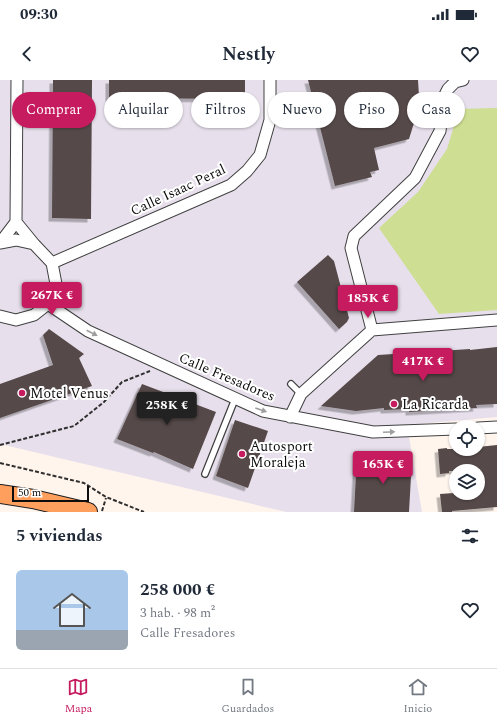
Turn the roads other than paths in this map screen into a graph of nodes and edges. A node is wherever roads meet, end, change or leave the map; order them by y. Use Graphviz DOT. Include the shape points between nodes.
graph roads {
  1 [pos="17,80"];
  2 [pos="270,80"];
  3 [pos="463,80"];
  4 [pos="16,222"];
  5 [pos="0,243"];
  6 [pos="34,244"];
  7 [pos="52,263"];
  8 [pos="48,304"];
  9 [pos="0,316"];
  10 [pos="497,320"];
  11 [pos="372,330"];
  12 [pos="291,384"];
  13 [pos="301,394"];
  14 [pos="235,399"];
  15 [pos="290,416"];
  16 [pos="497,427"];
  17 [pos="485,428"];
  18 [pos="449,429"];
  19 [pos="206,474"];
  20 [pos="0,494"];
  21 [pos="88,512"];
  1 -- 4 [label="street"];
  2 -- 7 [label="street, Calle Isaac Peral" via="270,120 260,155 231,185"];
  3 -- 11 [label="street" via="454,82 444,97 440,132 415,178 354,236 351,248"];
  4 -- 5 [label="street"];
  4 -- 6 [label="street"];
  5 -- 6 [label="street" via="16,240"];
  6 -- 7 [label="street"];
  7 -- 8 [label="street" via="56,284"];
  8 -- 9 [label="street" via="34,315 16,320"];
  8 -- 14 [label="street, Calle Fresadores, one-way" via="88,331"];
  10 -- 11 [label="street"];
  11 -- 13 [label="street"];
  12 -- 13 [label="lane"];
  13 -- 15 [label="street"];
  14 -- 15 [label="street, Calle Fresadores, one-way" via="263,411"];
  14 -- 19 [label="lane"];
  15 -- 18 [label="street, Calle Fresadores, one-way" via="373,432"];
  16 -- 17 [label="street"];
  20 -- 21 [label="main road"];
}
